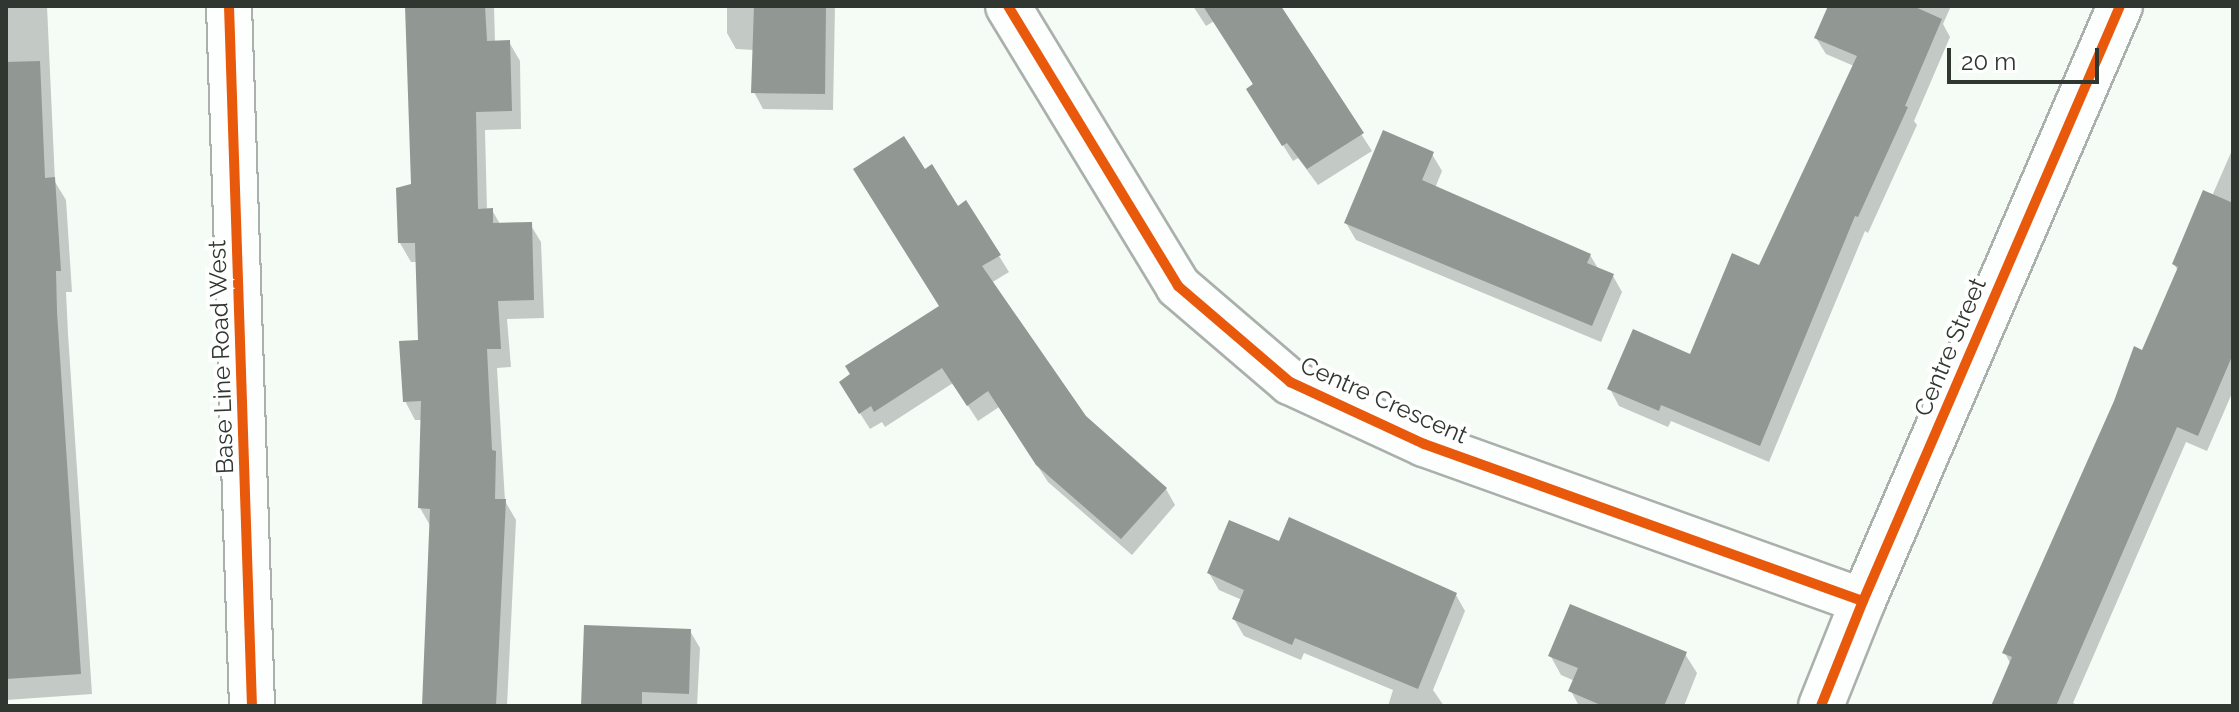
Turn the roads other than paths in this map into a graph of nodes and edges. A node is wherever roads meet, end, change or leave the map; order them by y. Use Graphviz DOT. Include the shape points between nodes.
graph roads {
  1 [pos="229,6"];
  2 [pos="1008,6"];
  3 [pos="2120,6"];
  4 [pos="1863,601"];
  5 [pos="252,706"];
  6 [pos="1821,706"];
  1 -- 5 [label="street, Base Line Road West"];
  2 -- 4 [label="street, Centre Crescent" via="1178,286 1290,382 1424,444"];
  3 -- 4 [label="street, Centre Street"];
  4 -- 6 [label="street, Centre Street"];
}
